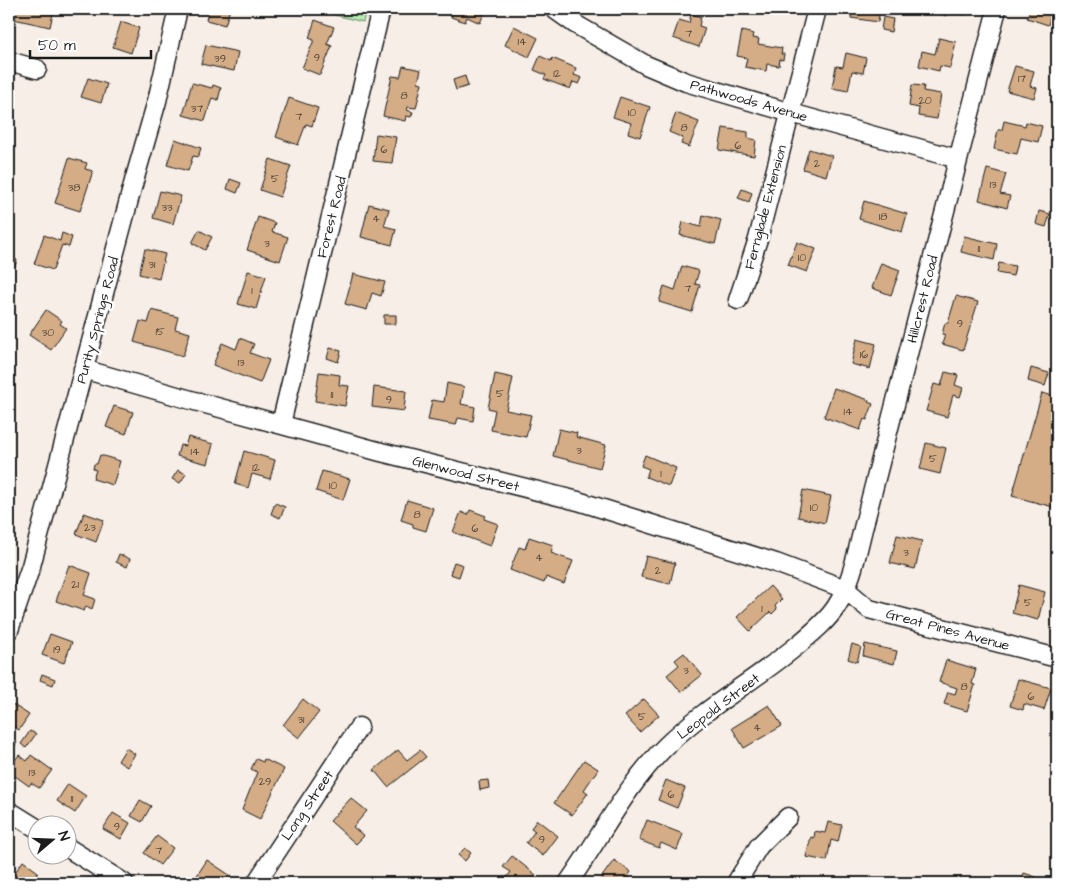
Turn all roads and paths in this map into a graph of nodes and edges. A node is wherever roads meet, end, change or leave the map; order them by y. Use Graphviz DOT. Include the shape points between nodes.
graph roads {
  1 [pos="178,9"];
  2 [pos="381,9"];
  3 [pos="554,9"];
  4 [pos="817,9"];
  5 [pos="997,9"];
  6 [pos="9,61"];
  7 [pos="37,69"];
  8 [pos="790,113"];
  9 [pos="958,159"];
  10 [pos="738,300"];
  11 [pos="83,370"];
  12 [pos="281,424"];
  13 [pos="845,589"];
  14 [pos="9,630"];
  15 [pos="1057,658"];
  16 [pos="359,728"];
  17 [pos="9,811"];
  18 [pos="788,817"];
  19 [pos="28,823"];
  20 [pos="78,854"];
  21 [pos="124,883"];
  22 [pos="256,883"];
  23 [pos="568,883"];
  24 [pos="736,883"];
  1 -- 11 [label="street, Purity Springs Road" via="157,101"];
  2 -- 12 [label="street, Forest Road"];
  3 -- 8 [label="street, Pathwoods Avenue" via="666,74"];
  4 -- 8 [label="street, Fernglade Extension"];
  5 -- 9 [label="street, Hillcrest Road"];
  6 -- 7 [label="street"];
  8 -- 9 [label="street, Pathwoods Avenue"];
  8 -- 10 [label="street, Fernglade Extension" via="758,239"];
  9 -- 13 [label="street, Hillcrest Road"];
  11 -- 12 [label="street, Glenwood Street"];
  11 -- 14 [label="street, Purity Springs Road" via="32,566"];
  12 -- 13 [label="street, Glenwood Street" via="578,500 776,563"];
  13 -- 15 [label="street, Great Pines Avenue" via="869,609"];
  13 -- 23 [label="street, Leopold Street" via="836,608 813,632 777,662 704,713 666,746 626,794"];
  16 -- 22 [label="street, Long Street"];
  17 -- 19 [label="street"];
  18 -- 24 [label="street" via="759,846"];
  20 -- 21 [label="street"];
}
